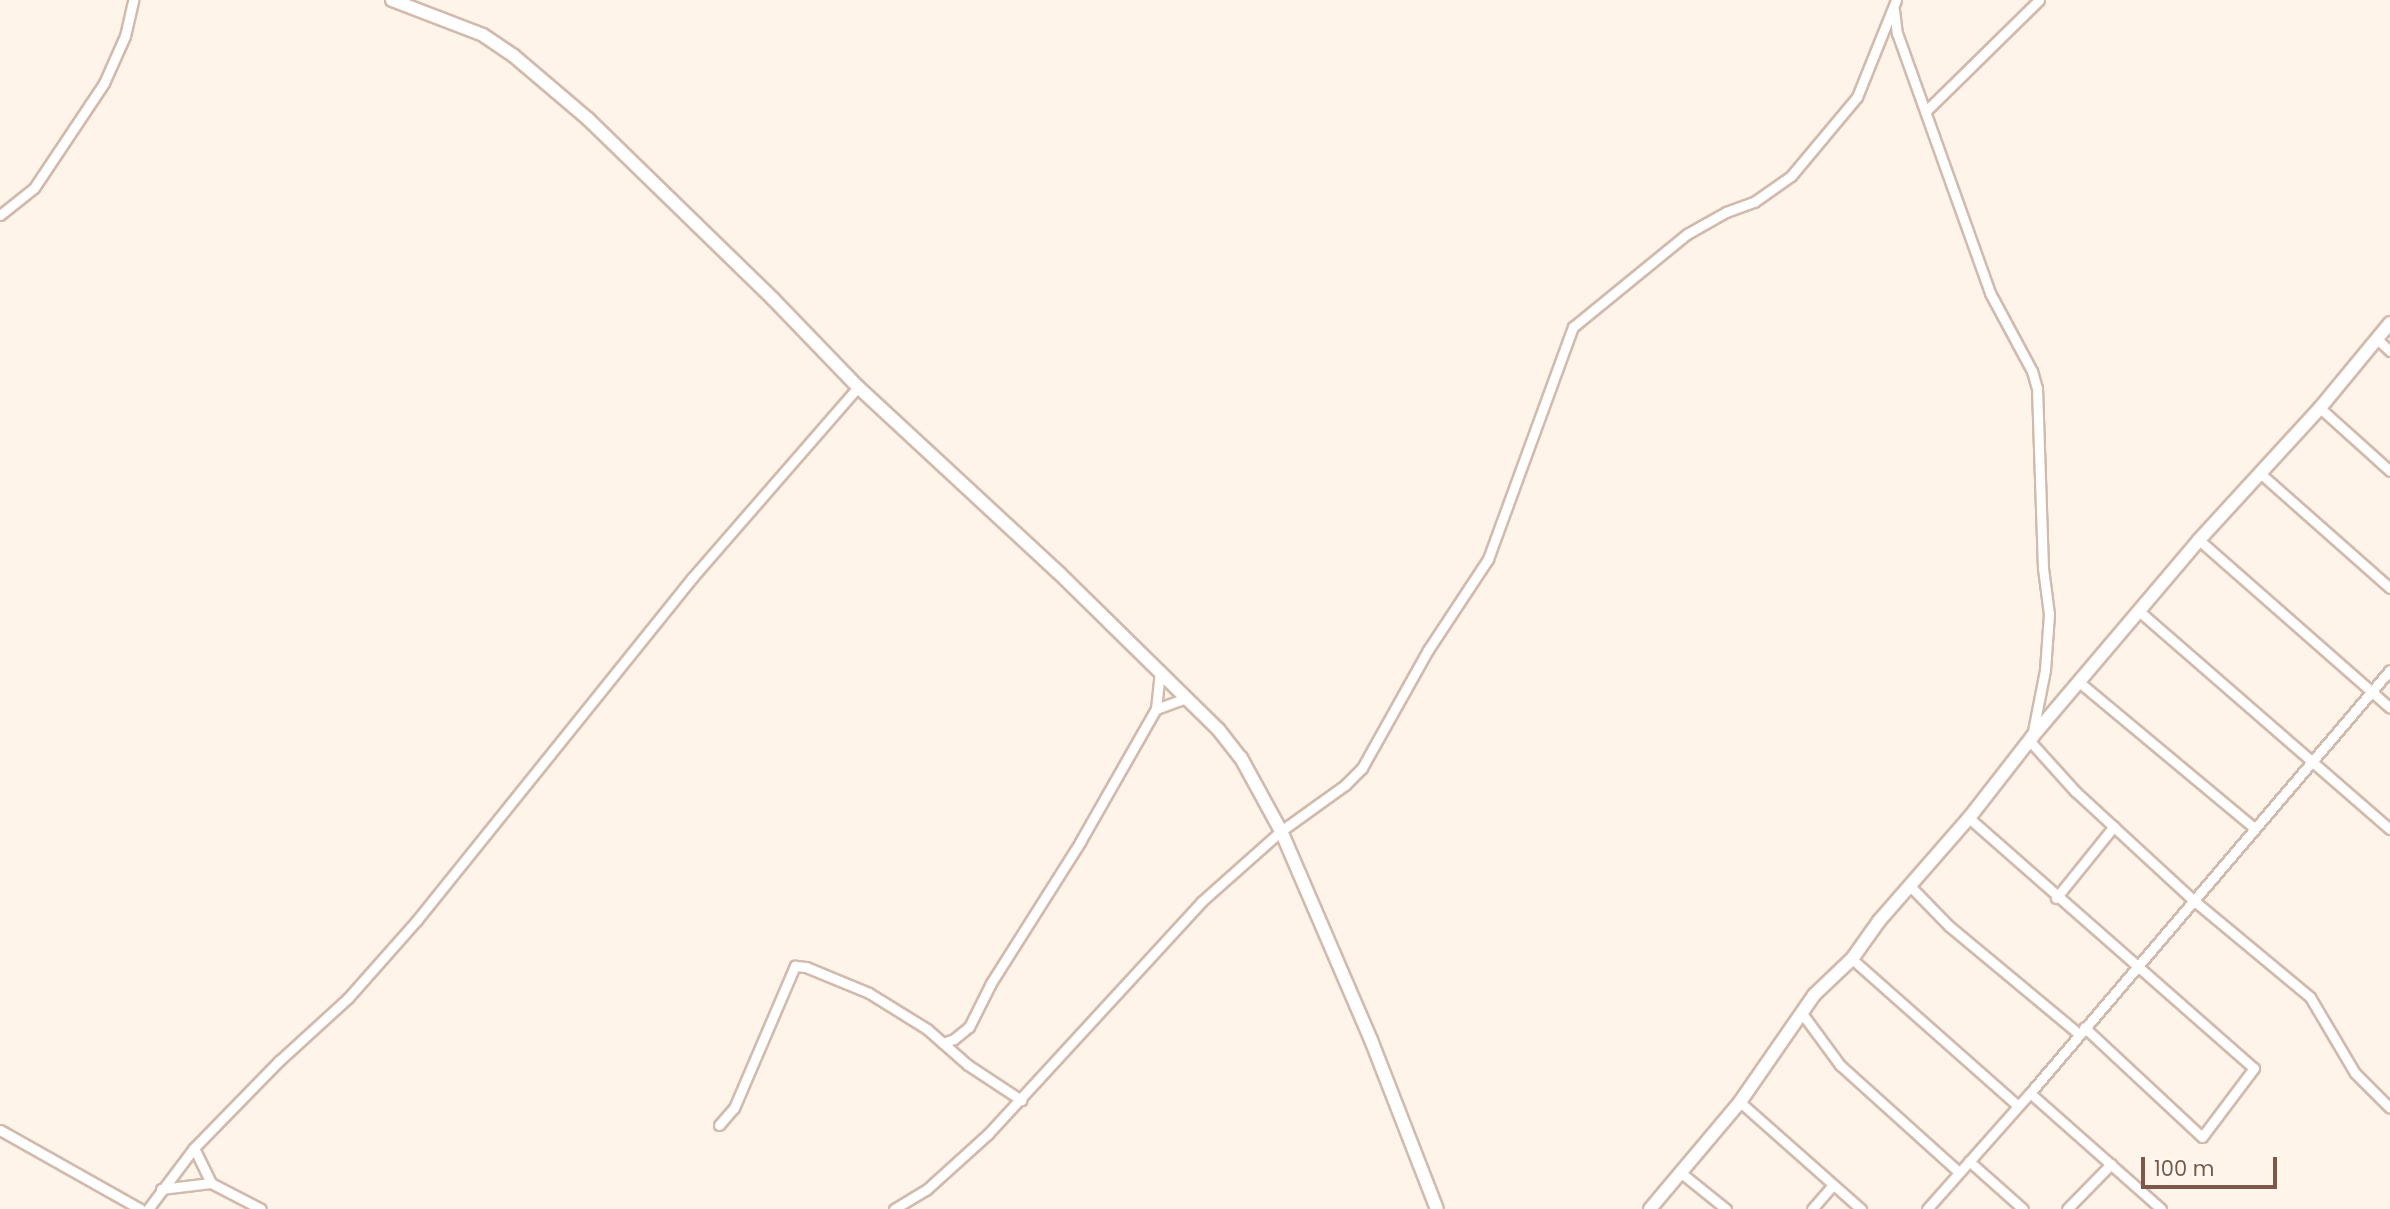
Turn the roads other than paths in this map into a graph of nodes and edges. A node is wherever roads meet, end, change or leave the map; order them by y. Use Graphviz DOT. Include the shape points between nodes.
graph roads {
  1 [pos="133,0"];
  2 [pos="391,0"];
  3 [pos="2039,0"];
  4 [pos="1895,2"];
  5 [pos="1927,110"];
  6 [pos="0,215"];
  7 [pos="2390,323"];
  8 [pos="2377,339"];
  9 [pos="2390,351"];
  10 [pos="858,387"];
  11 [pos="2320,408"];
  12 [pos="2390,471"];
  13 [pos="2260,474"];
  14 [pos="2199,540"];
  15 [pos="2390,588"];
  16 [pos="2140,612"];
  17 [pos="2390,670"];
  18 [pos="1160,671"];
  19 [pos="2079,682"];
  20 [pos="2372,691"];
  21 [pos="1187,698"];
  22 [pos="2390,708"];
  23 [pos="1156,709"];
  24 [pos="2031,738"];
  25 [pos="2312,761"];
  26 [pos="1969,818"];
  27 [pos="2115,826"];
  28 [pos="2253,827"];
  29 [pos="2390,829"];
  30 [pos="1281,831"];
  31 [pos="1910,886"];
  32 [pos="2056,898"];
  33 [pos="2192,899"];
  34 [pos="1852,959"];
  35 [pos="2136,965"];
  36 [pos="1801,1012"];
  37 [pos="2082,1030"];
  38 [pos="943,1043"];
  39 [pos="2030,1093"];
  40 [pos="1021,1100"];
  41 [pos="1740,1102"];
  42 [pos="2018,1106"];
  43 [pos="2390,1108"];
  44 [pos="719,1125"];
  45 [pos="0,1130"];
  46 [pos="194,1148"];
  47 [pos="1969,1160"];
  48 [pos="2111,1164"];
  49 [pos="1680,1172"];
  50 [pos="1959,1172"];
  51 [pos="211,1183"];
  52 [pos="1833,1185"];
  53 [pos="161,1189"];
  54 [pos="140,1209"];
  55 [pos="148,1209"];
  56 [pos="261,1209"];
  57 [pos="894,1209"];
  58 [pos="1437,1209"];
  59 [pos="1650,1209"];
  60 [pos="1726,1209"];
  61 [pos="1812,1209"];
  62 [pos="1861,1209"];
  63 [pos="1927,1209"];
  64 [pos="2023,1209"];
  65 [pos="2067,1209"];
  66 [pos="2161,1209"];
  1 -- 6 [label="street" via="125,36 104,83 34,188"];
  2 -- 10 [label="street" via="465,27 514,56 588,119"];
  3 -- 5 [label="street"];
  4 -- 5 [label="street" via="1897,33"];
  4 -- 30 [label="street" via="1857,97 1791,176 1755,202 1687,234 1573,327 1495,541 1473,586 1428,650 1362,768"];
  5 -- 24 [label="street" via="1990,293 2037,388 2043,568 2049,614 2045,670"];
  7 -- 8 [label="street"];
  8 -- 9 [label="street"];
  8 -- 11 [label="street"];
  10 -- 18 [label="street"];
  10 -- 46 [label="street" via="692,578 417,920 348,998"];
  11 -- 12 [label="street"];
  11 -- 13 [label="street"];
  13 -- 14 [label="street"];
  13 -- 15 [label="street"];
  14 -- 16 [label="street"];
  14 -- 20 [label="street"];
  16 -- 19 [label="street"];
  16 -- 25 [label="street"];
  17 -- 20 [label="street"];
  18 -- 21 [label="street"];
  18 -- 23 [label="street"];
  19 -- 24 [label="street"];
  19 -- 28 [label="street"];
  20 -- 22 [label="street"];
  20 -- 25 [label="street"];
  21 -- 23 [label="street"];
  21 -- 30 [label="street" via="1241,758"];
  23 -- 38 [label="street" via="969,1027"];
  24 -- 26 [label="street"];
  24 -- 27 [label="street" via="2075,791"];
  25 -- 28 [label="street"];
  25 -- 29 [label="street"];
  26 -- 31 [label="street"];
  26 -- 32 [label="street"];
  27 -- 32 [label="street"];
  27 -- 33 [label="street"];
  28 -- 33 [label="street"];
  30 -- 40 [label="street" via="1201,902"];
  30 -- 58 [label="street"];
  31 -- 34 [label="street"];
  31 -- 37 [label="street" via="1949,926"];
  32 -- 35 [label="street"];
  33 -- 35 [label="street"];
  33 -- 43 [label="street" via="2310,998 2355,1073"];
  34 -- 36 [label="street"];
  34 -- 42 [label="street"];
  35 -- 37 [label="street"];
  35 -- 37 [label="street" via="2254,1068 2221,1115 2202,1137"];
  36 -- 41 [label="street"];
  36 -- 50 [label="street" via="1840,1065"];
  37 -- 39 [label="street"];
  38 -- 40 [label="street"];
  38 -- 44 [label="street" via="869,993 795,966 734,1108"];
  39 -- 42 [label="street"];
  39 -- 48 [label="street"];
  40 -- 57 [label="street" via="926,1190"];
  41 -- 49 [label="street"];
  41 -- 52 [label="street"];
  42 -- 47 [label="street"];
  45 -- 54 [label="street"];
  46 -- 51 [label="street"];
  46 -- 53 [label="street"];
  47 -- 50 [label="street"];
  47 -- 64 [label="street"];
  48 -- 65 [label="street"];
  48 -- 66 [label="street"];
  49 -- 59 [label="street"];
  49 -- 60 [label="street"];
  50 -- 63 [label="street"];
  51 -- 53 [label="street"];
  51 -- 56 [label="street"];
  52 -- 61 [label="street"];
  52 -- 62 [label="street"];
  53 -- 55 [label="street"];
}
